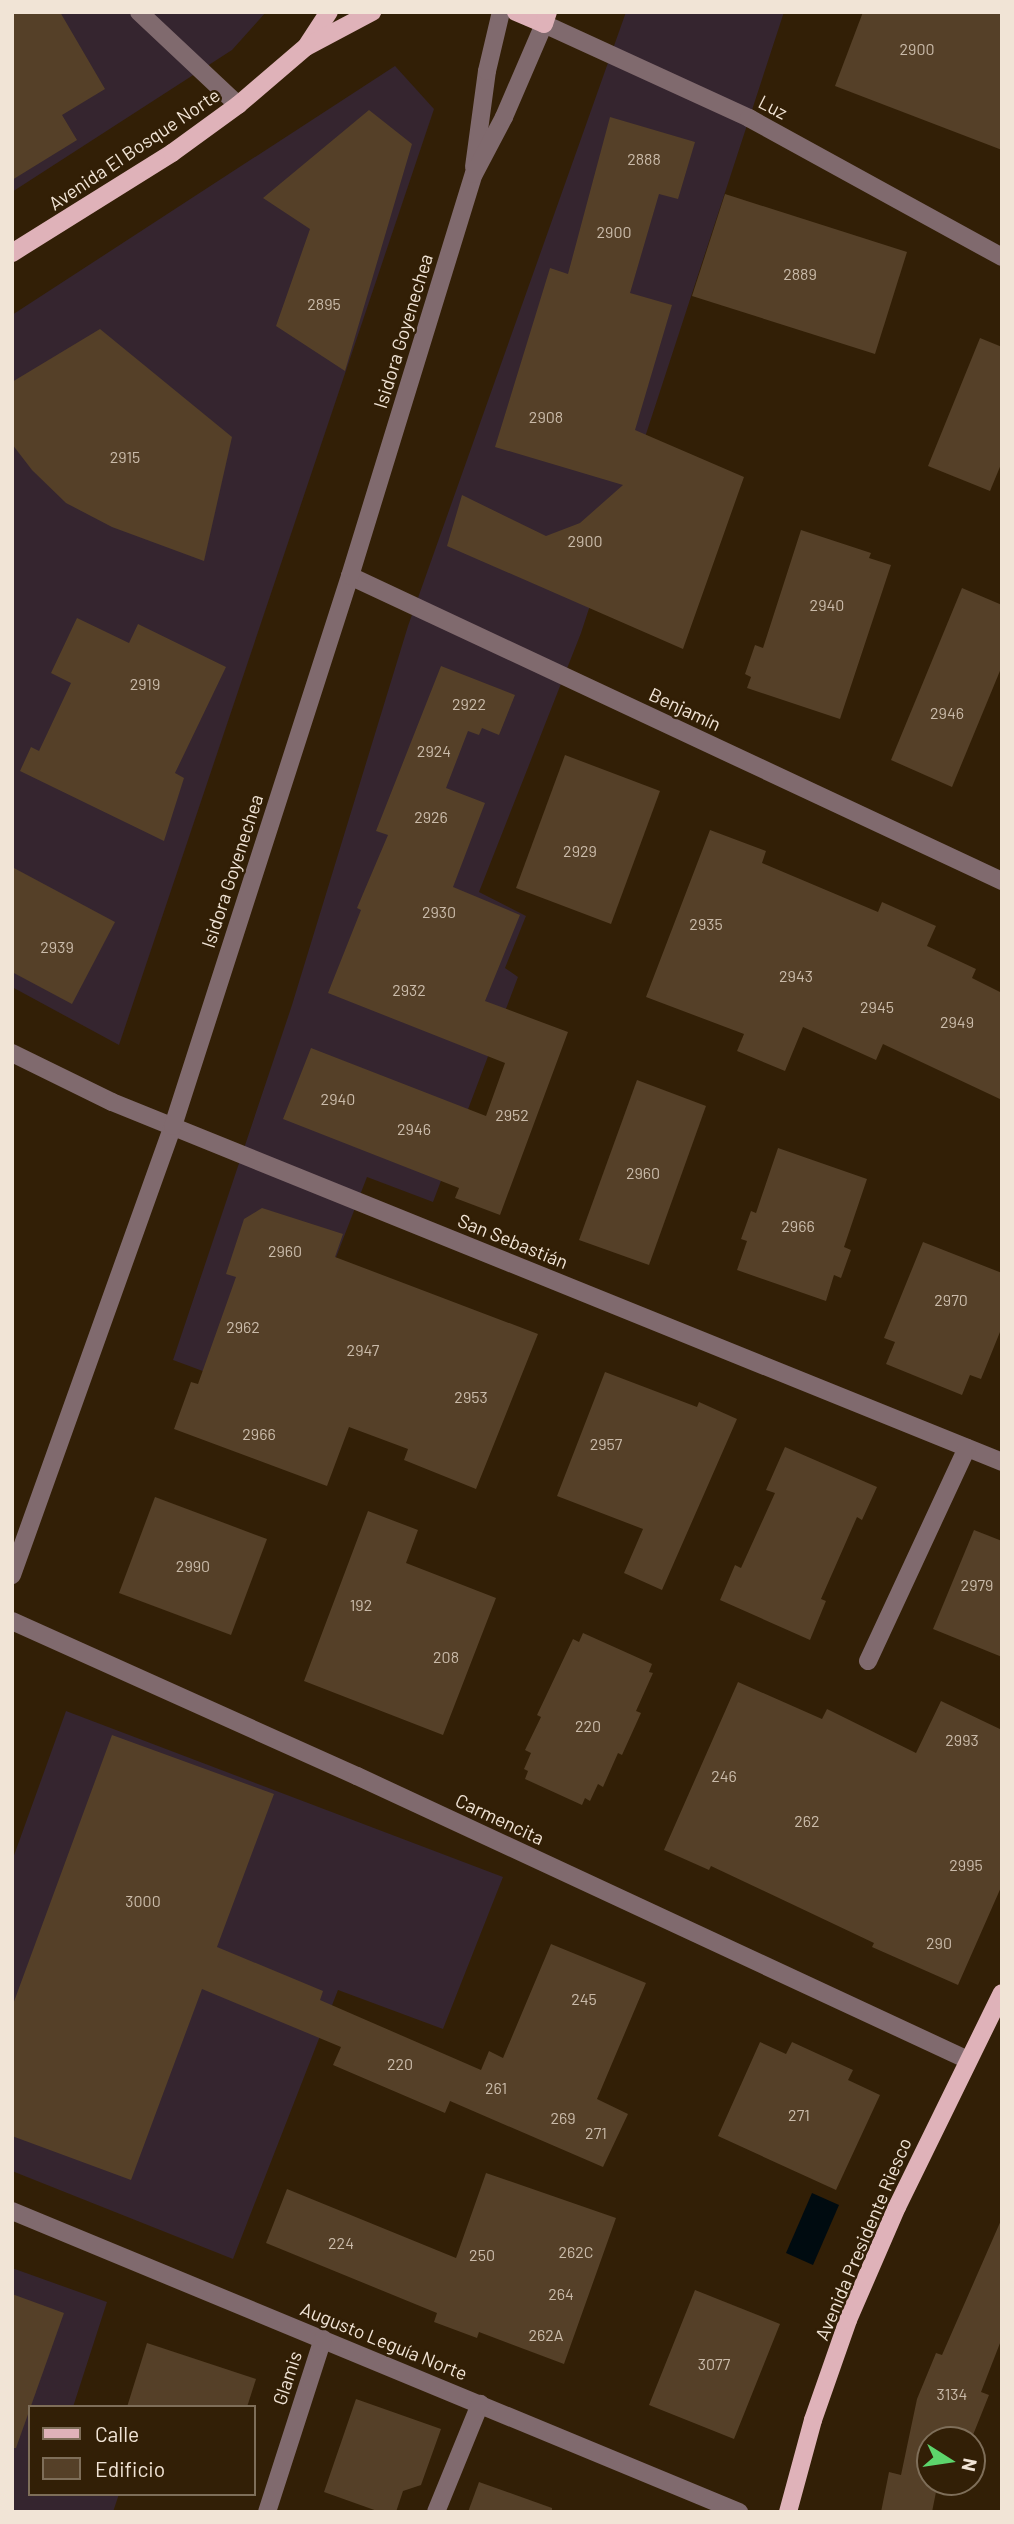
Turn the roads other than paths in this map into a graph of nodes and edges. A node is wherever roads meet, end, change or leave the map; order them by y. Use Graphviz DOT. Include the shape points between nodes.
graph roads {
  1 [pos="139,12"];
  2 [pos="329,12"];
  3 [pos="372,12"];
  4 [pos="501,12"];
  5 [pos="516,12"];
  6 [pos="546,18"];
  7 [pos="306,47"];
  8 [pos="238,105"];
  9 [pos="474,174"];
  10 [pos="12,253"];
  11 [pos="1002,257"];
  12 [pos="351,576"];
  13 [pos="1002,881"];
  14 [pos="12,1053"];
  15 [pos="173,1126"];
  16 [pos="967,1448"];
  17 [pos="1002,1462"];
  18 [pos="12,1575"];
  19 [pos="12,1621"];
  20 [pos="867,1661"];
  21 [pos="1002,1993"];
  22 [pos="968,2060"];
  23 [pos="12,2211"];
  24 [pos="323,2339"];
  25 [pos="480,2403"];
  26 [pos="267,2512"];
  27 [pos="436,2512"];
  28 [pos="739,2512"];
  29 [pos="788,2512"];
  1 -- 8 [label="street"];
  2 -- 7 [label="main road, Avenida El Bosque Norte"];
  3 -- 7 [label="main road, Avenida El Bosque Norte"];
  4 -- 9 [label="street, Isidora Goyenechea" via="487,71"];
  5 -- 6 [label="main road, Luz"];
  6 -- 9 [label="street, Isidora Goyenechea"];
  6 -- 11 [label="street, Luz" via="749,118"];
  7 -- 8 [label="main road, Avenida El Bosque Norte"];
  8 -- 10 [label="main road, Avenida El Bosque Norte" via="172,153"];
  9 -- 12 [label="street, Isidora Goyenechea"];
  12 -- 13 [label="street, Benjamín"];
  12 -- 15 [label="street, Isidora Goyenechea"];
  14 -- 15 [label="street, San Sebastián" via="69,1083"];
  15 -- 16 [label="street, San Sebastián"];
  15 -- 18 [label="street, Isidora Goyenechea"];
  16 -- 17 [label="street, San Sebastián"];
  16 -- 20 [label="street"];
  19 -- 22 [label="street, Carmencita" via="321,1759"];
  21 -- 22 [label="main road, Avenida Presidente Riesco"];
  22 -- 29 [label="main road, Avenida Presidente Riesco" via="848,2320 813,2420"];
  23 -- 24 [label="street, Augusto Leguía Norte"];
  24 -- 25 [label="street, Augusto Leguía Norte"];
  24 -- 26 [label="street, Glamis"];
  25 -- 27 [label="street"];
  25 -- 28 [label="street, Augusto Leguía Norte"];
}
